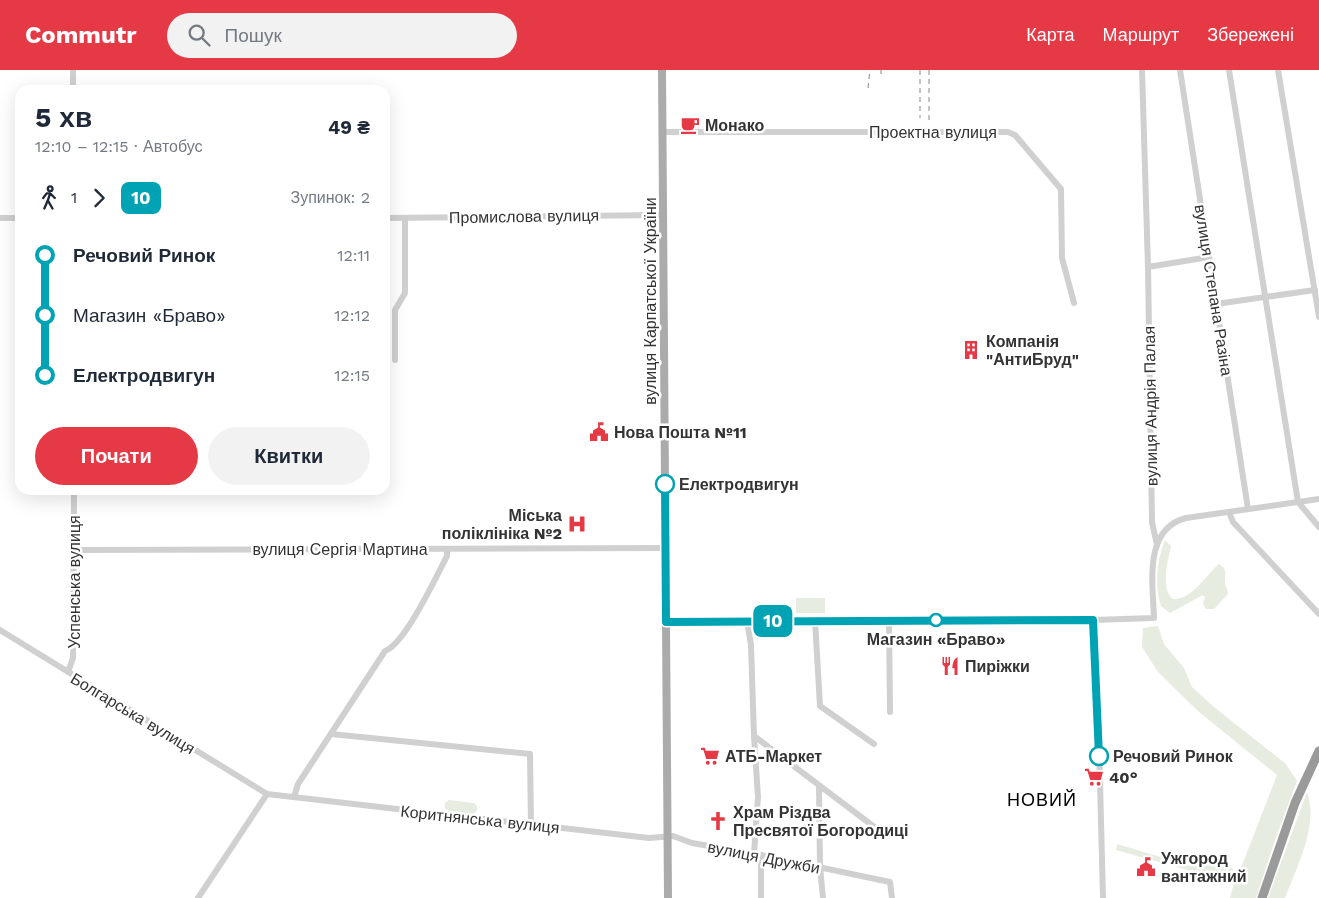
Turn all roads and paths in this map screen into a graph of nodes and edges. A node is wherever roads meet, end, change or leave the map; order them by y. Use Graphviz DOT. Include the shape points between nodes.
graph roads {
  1 [pos="73,70"];
  2 [pos="662,70"];
  3 [pos="1142,70"];
  4 [pos="1180,70"];
  5 [pos="1229,70"];
  6 [pos="1278,70"];
  7 [pos="73,85"];
  8 [pos="663,132"];
  9 [pos="664,215"];
  10 [pos="0,218"];
  11 [pos="15,218"];
  12 [pos="390,218"];
  13 [pos="405,218"];
  14 [pos="1209,257"];
  15 [pos="1148,267"];
  16 [pos="1315,290"];
  17 [pos="1266,297"];
  18 [pos="1074,303"];
  19 [pos="1216,304"];
  20 [pos="1319,317"];
  21 [pos="395,360"];
  22 [pos="74,495"];
  23 [pos="1319,499"];
  24 [pos="1298,502"];
  25 [pos="1248,509"];
  26 [pos="1230,512"];
  27 [pos="1319,527"];
  28 [pos="1157,546"];
  29 [pos="447,548"];
  30 [pos="665,548"];
  31 [pos="74,550"];
  32 [pos="1319,614"];
  33 [pos="815,620"];
  34 [pos="889,620"];
  35 [pos="1093,620"];
  36 [pos="747,621"];
  37 [pos="666,622"];
  38 [pos="0,630"];
  39 [pos="68,672"];
  40 [pos="890,712"];
  41 [pos="331,734"];
  42 [pos="754,736"];
  43 [pos="874,744"];
  44 [pos="1319,751"];
  45 [pos="820,786"];
  46 [pos="267,794"];
  47 [pos="294,797"];
  48 [pos="531,825"];
  49 [pos="881,832"];
  50 [pos="668,837"];
  51 [pos="758,854"];
  52 [pos="820,867"];
  53 [pos="198,898"];
  54 [pos="668,898"];
  55 [pos="761,898"];
  56 [pos="823,898"];
  57 [pos="892,898"];
  58 [pos="1103,898"];
  59 [pos="1262,898"];
  1 -- 7 [label="street"];
  2 -- 8 [label="main road, вулиця Карпатської України"];
  3 -- 15 [label="street, вулиця Андрія Палая"];
  4 -- 14 [label="street, вулиця Степана Разіна"];
  5 -- 17 [label="street"];
  6 -- 16 [label="street"];
  8 -- 9 [label="main road, вулиця Карпатської України"];
  8 -- 18 [label="street, Проектна вулиця" via="1008,132 1015,135 1062,189 1062,258"];
  9 -- 13 [label="street, Промислова вулиця"];
  9 -- 30 [label="main road, вулиця Карпатської України"];
  10 -- 11 [label="street"];
  12 -- 13 [label="street, Промислова вулиця"];
  13 -- 21 [label="street" via="405,292 394,310"];
  14 -- 15 [label="street"];
  14 -- 19 [label="street, вулиця Степана Разіна"];
  15 -- 28 [label="street, вулиця Андрія Палая" via="1152,522"];
  16 -- 17 [label="street"];
  16 -- 20 [label="street"];
  17 -- 19 [label="street"];
  17 -- 24 [label="street"];
  19 -- 25 [label="street, вулиця Степана Разіна"];
  22 -- 31 [label="street, Успенська вулиця"];
  23 -- 24 [label="street"];
  24 -- 25 [label="street"];
  24 -- 27 [label="street"];
  25 -- 26 [label="street"];
  26 -- 28 [label="street" via="1174,522 1167,527"];
  26 -- 32 [label="street" via="1233,522"];
  28 -- 35 [label="street" via="1152,565 1154,618"];
  29 -- 30 [label="street, вулиця Сергія Мартина"];
  29 -- 31 [label="street, вулиця Сергія Мартина"];
  29 -- 41 [label="street" via="447,556 415,615 393,648 386,651"];
  30 -- 37 [label="main road, вулиця Карпатської України"];
  31 -- 39 [label="street, Успенська вулиця" via="74,658"];
  33 -- 34 [label="street"];
  33 -- 36 [label="street"];
  33 -- 43 [label="street" via="820,706"];
  34 -- 35 [label="street"];
  34 -- 40 [label="street"];
  35 -- 58 [label="street"];
  36 -- 37 [label="street"];
  36 -- 42 [label="street" via="751,645"];
  37 -- 50 [label="main road, вулиця Карпатської України"];
  38 -- 39 [label="street, Болгарська вулиця"];
  39 -- 46 [label="street, Болгарська вулиця"];
  41 -- 47 [label="street" via="298,784"];
  41 -- 48 [label="street" via="530,754"];
  42 -- 45 [label="street"];
  42 -- 51 [label="street"];
  44 -- 59 [label="highway" via="1295,803"];
  45 -- 49 [label="street"];
  45 -- 52 [label="street"];
  46 -- 47 [label="street, Коритнянська вулиця"];
  46 -- 53 [label="street"];
  47 -- 48 [label="street, Коритнянська вулиця"];
  48 -- 50 [label="street, Коритнянська вулиця" via="654,839"];
  50 -- 51 [label="street, вулиця Дружби"];
  50 -- 54 [label="main road, вулиця Карпатської України"];
  51 -- 52 [label="street, вулиця Дружби"];
  51 -- 55 [label="street"];
  52 -- 56 [label="street"];
  52 -- 57 [label="street, вулиця Дружби" via="890,882"];
}
